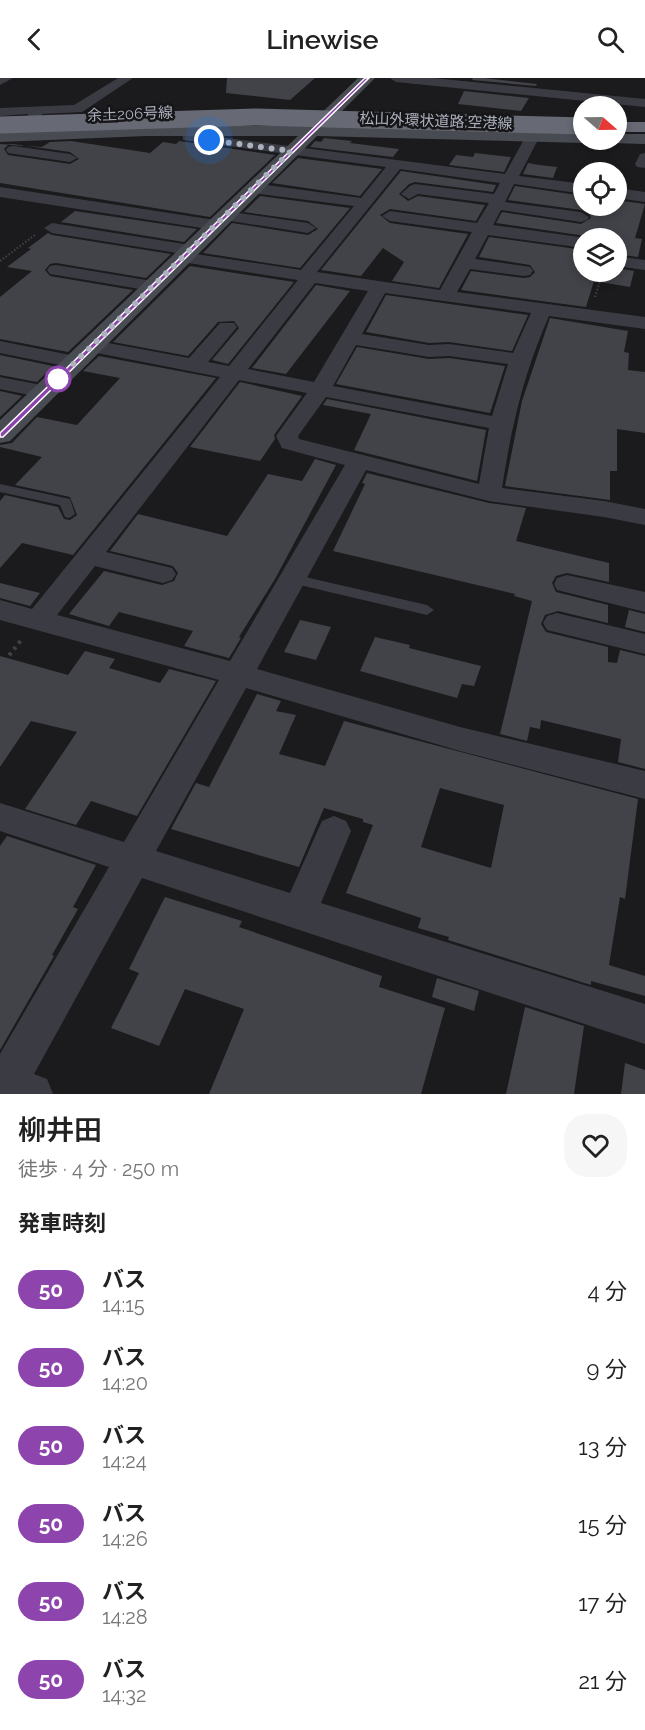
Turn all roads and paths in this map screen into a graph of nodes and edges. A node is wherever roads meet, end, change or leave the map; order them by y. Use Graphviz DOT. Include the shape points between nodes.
graph roads {
  1 [pos="7,78"];
  2 [pos="127,78"];
  3 [pos="366,78"];
  4 [pos="396,78"];
  5 [pos="550,78"];
  6 [pos="0,81"];
  7 [pos="550,94"];
  8 [pos="645,105"];
  9 [pos="0,112"];
  10 [pos="331,112"];
  11 [pos="542,119"];
  12 [pos="0,120"];
  13 [pos="573,120"];
  14 [pos="33,121"];
  15 [pos="627,121"];
  16 [pos="645,122"];
  17 [pos="0,125"];
  18 [pos="573,126"];
  19 [pos="627,127"];
  20 [pos="645,127"];
  21 [pos="189,129"];
  22 [pos="314,129"];
  23 [pos="533,136"];
  24 [pos="0,137"];
  25 [pos="573,138"];
  26 [pos="627,138"];
  27 [pos="645,139"];
  28 [pos="13,150"];
  29 [pos="291,151"];
  30 [pos="70,158"];
  31 [pos="0,159"];
  32 [pos="396,165"];
  33 [pos="510,180"];
  34 [pos="259,182"];
  35 [pos="321,184"];
  36 [pos="573,188"];
  37 [pos="0,192"];
  38 [pos="409,194"];
  39 [pos="627,194"];
  40 [pos="645,196"];
  41 [pos="497,202"];
  42 [pos="365,203"];
  43 [pos="390,216"];
  44 [pos="220,220"];
  45 [pos="52,228"];
  46 [pos="308,228"];
  47 [pos="483,228"];
  48 [pos="573,228"];
  49 [pos="578,228"];
  50 [pos="186,254"];
  51 [pos="464,262"];
  52 [pos="627,263"];
  53 [pos="645,265"];
  54 [pos="55,270"];
  55 [pos="524,271"];
  56 [pos="308,276"];
  57 [pos="600,282"];
  58 [pos="152,286"];
  59 [pos="379,287"];
  60 [pos="446,296"];
  61 [pos="542,309"];
  62 [pos="589,316"];
  63 [pos="645,323"];
  64 [pos="227,327"];
  65 [pos="350,338"];
  66 [pos="92,346"];
  67 [pos="0,347"];
  68 [pos="520,360"];
  69 [pos="75,362"];
  70 [pos="194,365"];
  71 [pos="232,373"];
  72 [pos="0,383"];
  73 [pos="320,390"];
  74 [pos="44,392"];
  75 [pos="501,424"];
  76 [pos="0,435"];
  77 [pos="359,461"];
  78 [pos="0,488"];
  79 [pos="489,494"];
  80 [pos="69,514"];
  81 [pos="645,517"];
  82 [pos="89,556"];
  83 [pos="163,574"];
  84 [pos="292,579"];
  85 [pos="645,602"];
  86 [pos="0,610"];
  87 [pos="427,610"];
  88 [pos="38,620"];
  89 [pos="645,644"];
  90 [pos="0,667"];
  91 [pos="237,674"];
  92 [pos="645,785"];
  93 [pos="0,817"];
  94 [pos="334,831"];
  95 [pos="131,860"];
  96 [pos="299,913"];
  97 [pos="645,1024"];
  98 [pos="10,1088"];
  1 -- 6 [label="street"];
  2 -- 14 [label="street" via="77,109"];
  3 -- 10 [label="street"];
  4 -- 7 [label="street"];
  5 -- 7 [label="street"];
  7 -- 8 [label="street"];
  7 -- 11 [label="street"];
  9 -- 14 [label="street"];
  10 -- 11 [label="street, 余土206号線"];
  10 -- 14 [label="street, 余土206号線" via="192,112"];
  10 -- 22 [label="street"];
  11 -- 13 [label="street, 余土206号線"];
  11 -- 23 [label="street"];
  12 -- 14 [label="street, 余土206号線"];
  14 -- 21 [label="street"];
  14 -- 24 [label="street"];
  14 -- 28 [label="street" via="27,141"];
  15 -- 16 [label="street"];
  17 -- 18 [label="highway, 松山外環状道路;空港線, bridge" via="256,117"];
  19 -- 20 [label="highway"];
  21 -- 22 [label="street"];
  21 -- 29 [label="street" via="188,137"];
  22 -- 23 [label="street"];
  22 -- 29 [label="street"];
  23 -- 25 [label="street"];
  23 -- 33 [label="street"];
  26 -- 27 [label="street"];
  28 -- 30 [label="street"];
  28 -- 31 [label="street"];
  29 -- 32 [label="street"];
  29 -- 34 [label="street"];
  32 -- 33 [label="street" via="446,178"];
  32 -- 42 [label="street"];
  33 -- 36 [label="street"];
  33 -- 41 [label="street"];
  34 -- 35 [label="street"];
  34 -- 42 [label="street"];
  34 -- 44 [label="street"];
  37 -- 44 [label="street"];
  38 -- 41 [label="street" via="415,189"];
  39 -- 40 [label="street"];
  41 -- 47 [label="street"];
  41 -- 49 [label="street"];
  42 -- 56 [label="street"];
  43 -- 47 [label="street"];
  44 -- 46 [label="street"];
  44 -- 50 [label="street"];
  45 -- 50 [label="street"];
  47 -- 48 [label="street"];
  47 -- 51 [label="street"];
  50 -- 56 [label="street"];
  50 -- 58 [label="street"];
  51 -- 55 [label="street"];
  51 -- 60 [label="street"];
  52 -- 53 [label="street"];
  54 -- 58 [label="street"];
  56 -- 59 [label="street"];
  56 -- 71 [label="street"];
  57 -- 62 [label="path"];
  58 -- 66 [label="street"];
  59 -- 60 [label="street"];
  59 -- 65 [label="street"];
  60 -- 61 [label="street"];
  61 -- 62 [label="street"];
  61 -- 68 [label="street"];
  62 -- 63 [label="street"];
  64 -- 70 [label="street"];
  65 -- 68 [label="street"];
  65 -- 73 [label="street"];
  66 -- 69 [label="street"];
  66 -- 70 [label="street"];
  67 -- 69 [label="street"];
  68 -- 75 [label="street"];
  69 -- 74 [label="street"];
  70 -- 71 [label="street"];
  71 -- 73 [label="street"];
  71 -- 82 [label="street"];
  72 -- 74 [label="street"];
  73 -- 75 [label="street"];
  73 -- 77 [label="street" via="287,436 290,443"];
  74 -- 76 [label="street"];
  75 -- 79 [label="street"];
  77 -- 79 [label="street"];
  77 -- 84 [label="street"];
  78 -- 80 [label="lane" via="66,502"];
  79 -- 81 [label="street"];
  82 -- 83 [label="street"];
  82 -- 88 [label="street"];
  84 -- 87 [label="lane"];
  84 -- 91 [label="street"];
  85 -- 89 [label="street" via="565,593"];
  86 -- 88 [label="street"];
  88 -- 90 [label="path"];
  88 -- 91 [label="street"];
  91 -- 92 [label="street" via="460,739"];
  91 -- 95 [label="street"];
  93 -- 95 [label="street"];
  94 -- 96 [label="street"];
  95 -- 96 [label="street"];
  95 -- 98 [label="street"];
  96 -- 97 [label="street"];
}
